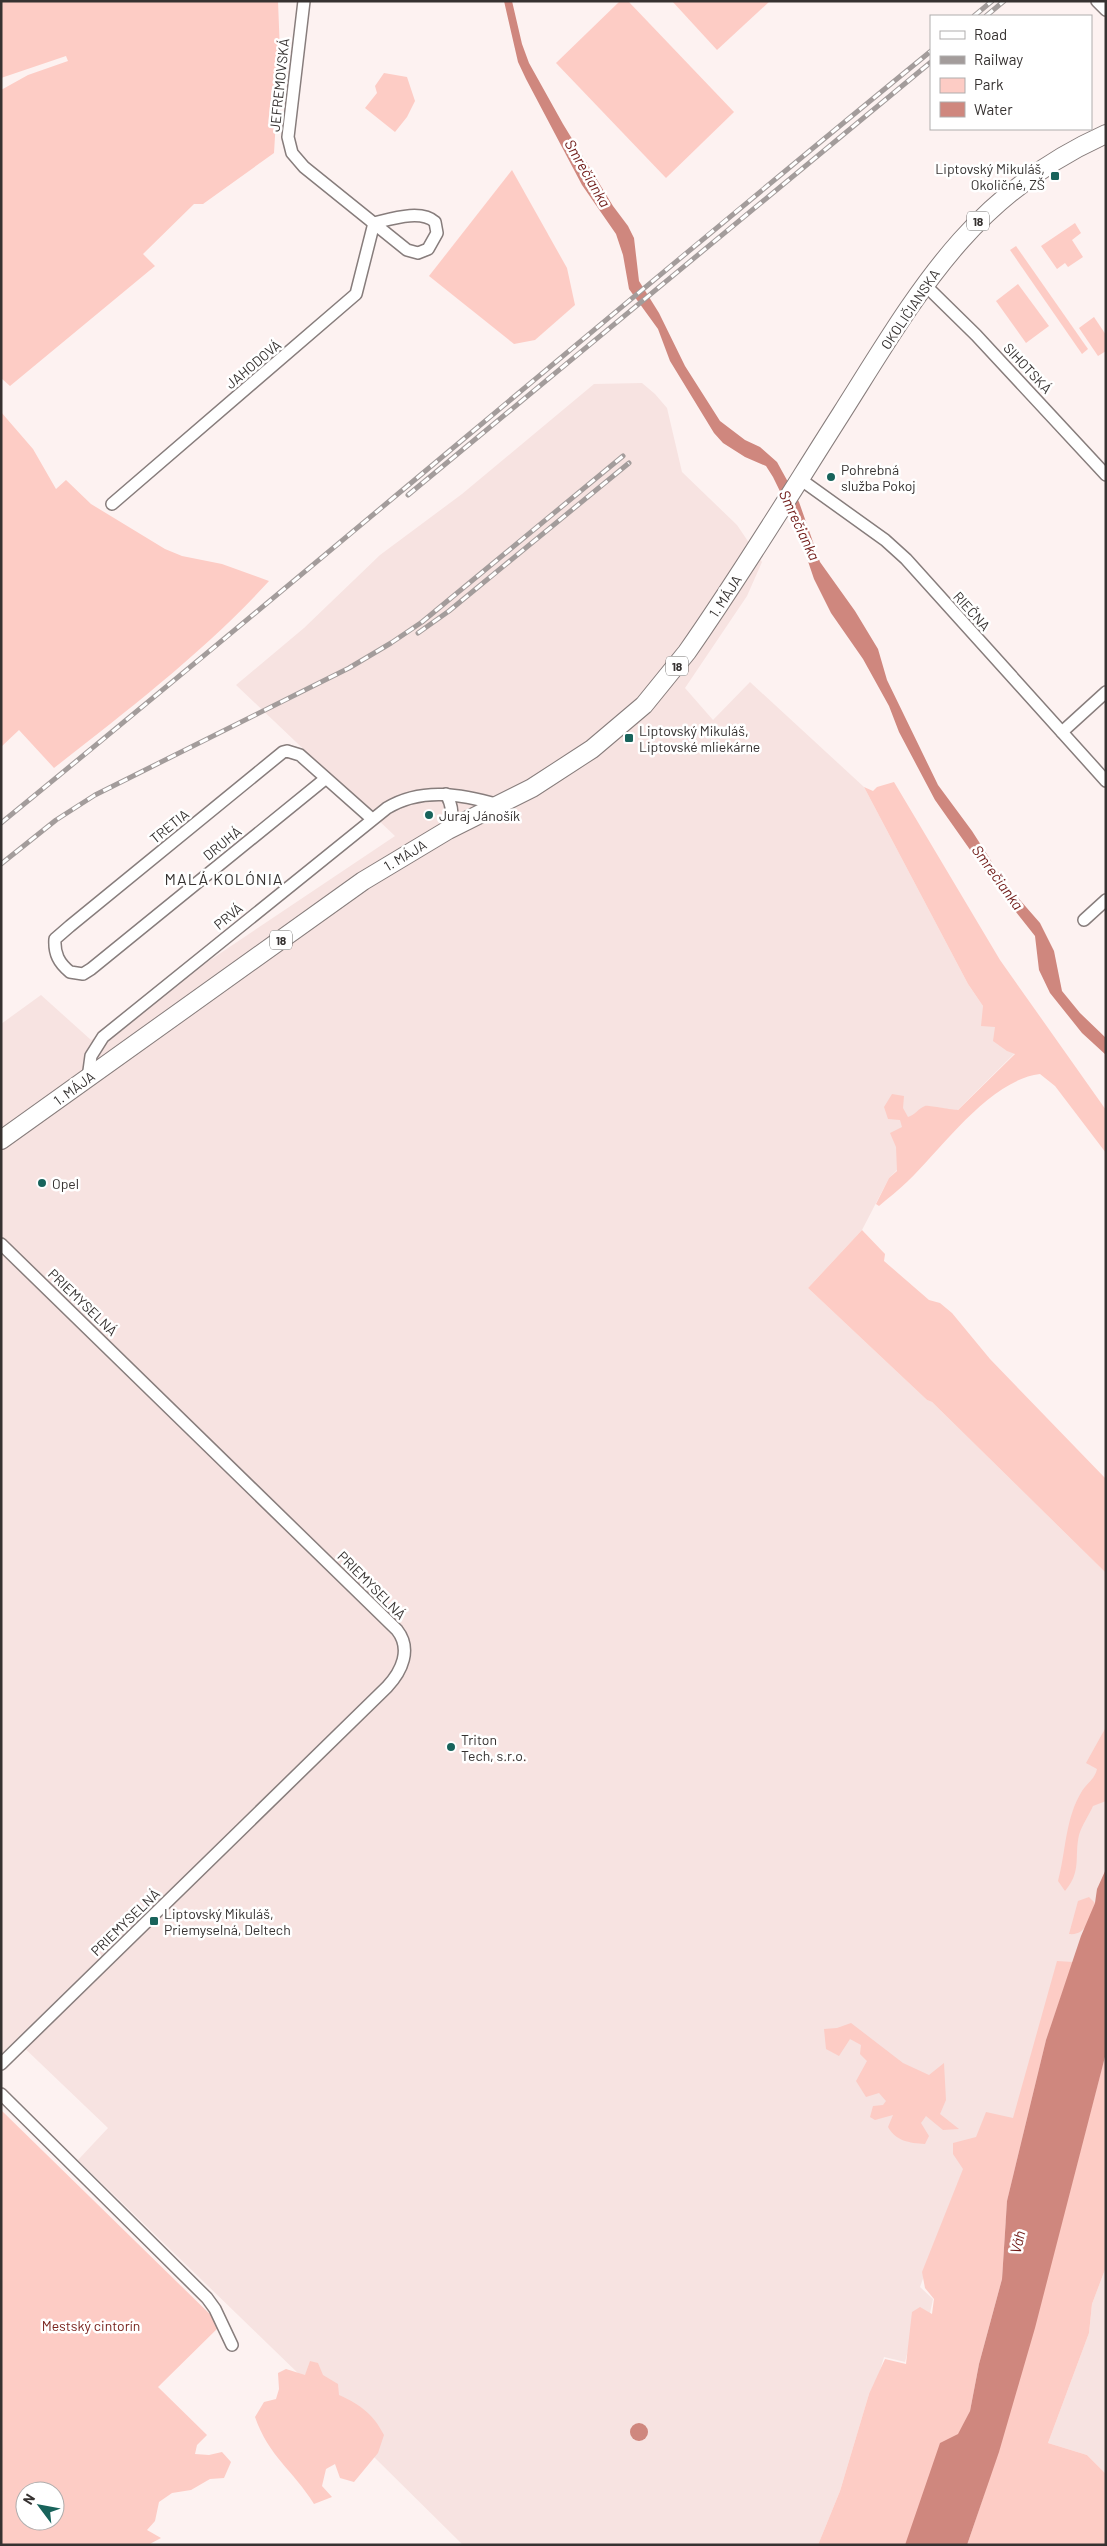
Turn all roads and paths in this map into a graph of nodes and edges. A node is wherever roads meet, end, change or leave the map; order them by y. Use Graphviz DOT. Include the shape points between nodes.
graph roads {
  1 [pos="304,1"];
  2 [pos="1097,1"];
  3 [pos="1106,10"];
  4 [pos="1106,134"];
  5 [pos="374,223"];
  6 [pos="925,285"];
  7 [pos="1106,475"];
  8 [pos="799,481"];
  9 [pos="112,504"];
  10 [pos="765,534"];
  11 [pos="1106,692"];
  12 [pos="1062,732"];
  13 [pos="325,779"];
  14 [pos="1106,781"];
  15 [pos="446,794"];
  16 [pos="499,805"];
  17 [pos="371,818"];
  18 [pos="448,830"];
  19 [pos="1106,900"];
  20 [pos="1084,920"];
  21 [pos="91,969"];
  22 [pos="88,1078"];
  23 [pos="1,1140"];
  24 [pos="1,1244"];
  25 [pos="1,2064"];
  26 [pos="1,2094"];
  27 [pos="232,2345"];
  1 -- 5 [label="street, JEFREMOVSKÁ" via="289,148 304,167"];
  2 -- 3 [label="street"];
  4 -- 6 [label="main road, OKOLIČIANSKA / 18" via="1042,168 1007,194 957,243"];
  5 -- 5 [label="street, JEFREMOVSKÁ" via="412,252 423,252 436,238 437,227 426,217"];
  5 -- 9 [label="street, JAHODOVÁ" via="356,294"];
  6 -- 7 [label="street, SIHOTSKÁ"];
  6 -- 8 [label="main road, OKOLIČIANSKA / 18"];
  8 -- 10 [label="main road, OKOLIČIANSKA / 18"];
  8 -- 12 [label="street, RIEČNA" via="885,540 906,559"];
  10 -- 16 [label="main road, 1. MÁJA / 18" via="687,652 644,705 584,755"];
  11 -- 12 [label="street"];
  12 -- 14 [label="street, RIEČNA"];
  13 -- 17 [label="street"];
  13 -- 21 [label="street, DRUHÁ"];
  13 -- 21 [label="street, TRETIA" via="300,755 287,751 55,939 54,949 58,958 70,972 83,974"];
  15 -- 16 [label="street, PRVÁ"];
  15 -- 17 [label="street, PRVÁ" via="425,794 402,800"];
  15 -- 18 [label="street" via="452,811"];
  16 -- 18 [label="main road, 1. MÁJA / 18"];
  17 -- 22 [label="street, PRVÁ" via="103,1038 91,1056"];
  18 -- 22 [label="main road, 1. MÁJA / 18" via="363,881"];
  19 -- 20 [label="street"];
  22 -- 23 [label="main road, 1. MÁJA / 18"];
  24 -- 25 [label="street, PRIEMYSELNÁ" via="397,1630 404,1643 405,1654 402,1667 388,1687"];
  26 -- 27 [label="street" via="207,2298 216,2309"];
}
